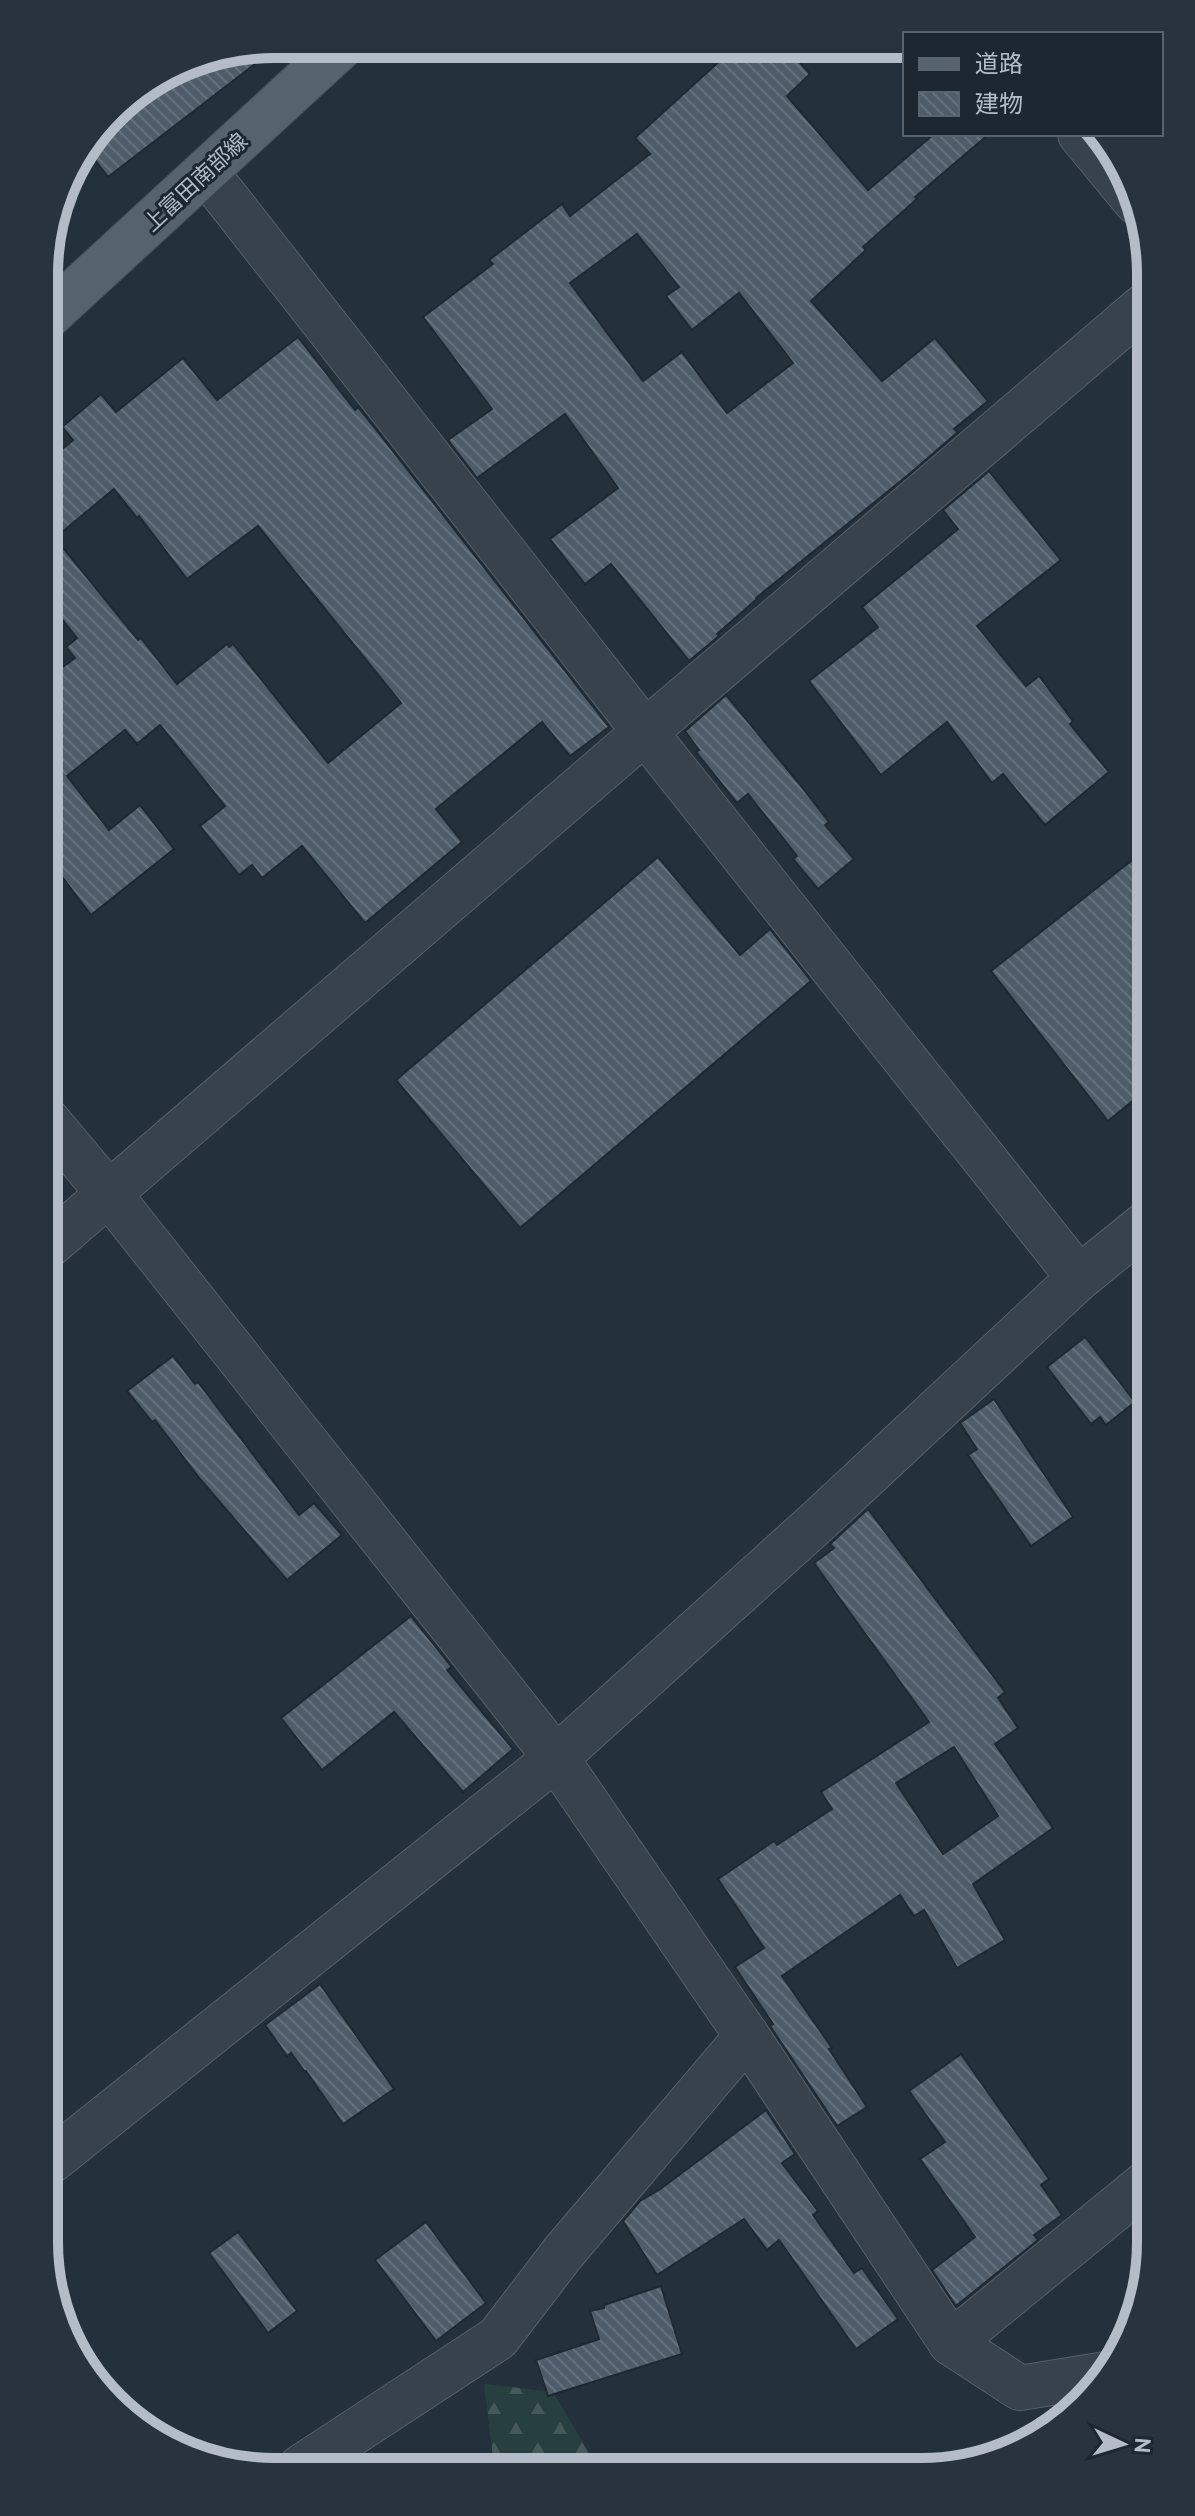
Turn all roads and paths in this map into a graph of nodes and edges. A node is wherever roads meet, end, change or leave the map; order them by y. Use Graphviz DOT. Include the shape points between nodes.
graph roads {
  1 [pos="329,58"];
  2 [pos="1082,136"];
  3 [pos="1111,171"];
  4 [pos="206,172"];
  5 [pos="58,307"];
  6 [pos="1137,312"];
  7 [pos="645,732"];
  8 [pos="58,1133"];
  9 [pos="110,1195"];
  10 [pos="1137,1231"];
  11 [pos="58,1238"];
  12 [pos="1079,1278"];
  13 [pos="556,1758"];
  14 [pos="747,2036"];
  15 [pos="58,2155"];
  16 [pos="1137,2191"];
  17 [pos="951,2343"];
  18 [pos="1089,2377"];
  19 [pos="315,2458"];
  1 -- 4 [label="main road, 上富田南部線"];
  2 -- 3 [label="street"];
  4 -- 5 [label="main road, 上富田南部線"];
  4 -- 7 [label="street"];
  6 -- 7 [label="street"];
  7 -- 9 [label="street"];
  7 -- 12 [label="street"];
  8 -- 9 [label="street"];
  9 -- 11 [label="street"];
  9 -- 13 [label="street"];
  10 -- 12 [label="street"];
  12 -- 13 [label="street"];
  13 -- 14 [label="street"];
  13 -- 15 [label="street"];
  14 -- 17 [label="street"];
  14 -- 19 [label="street" via="562,2254 498,2338"];
  16 -- 17 [label="street"];
  17 -- 18 [label="street" via="1020,2388"];
}
